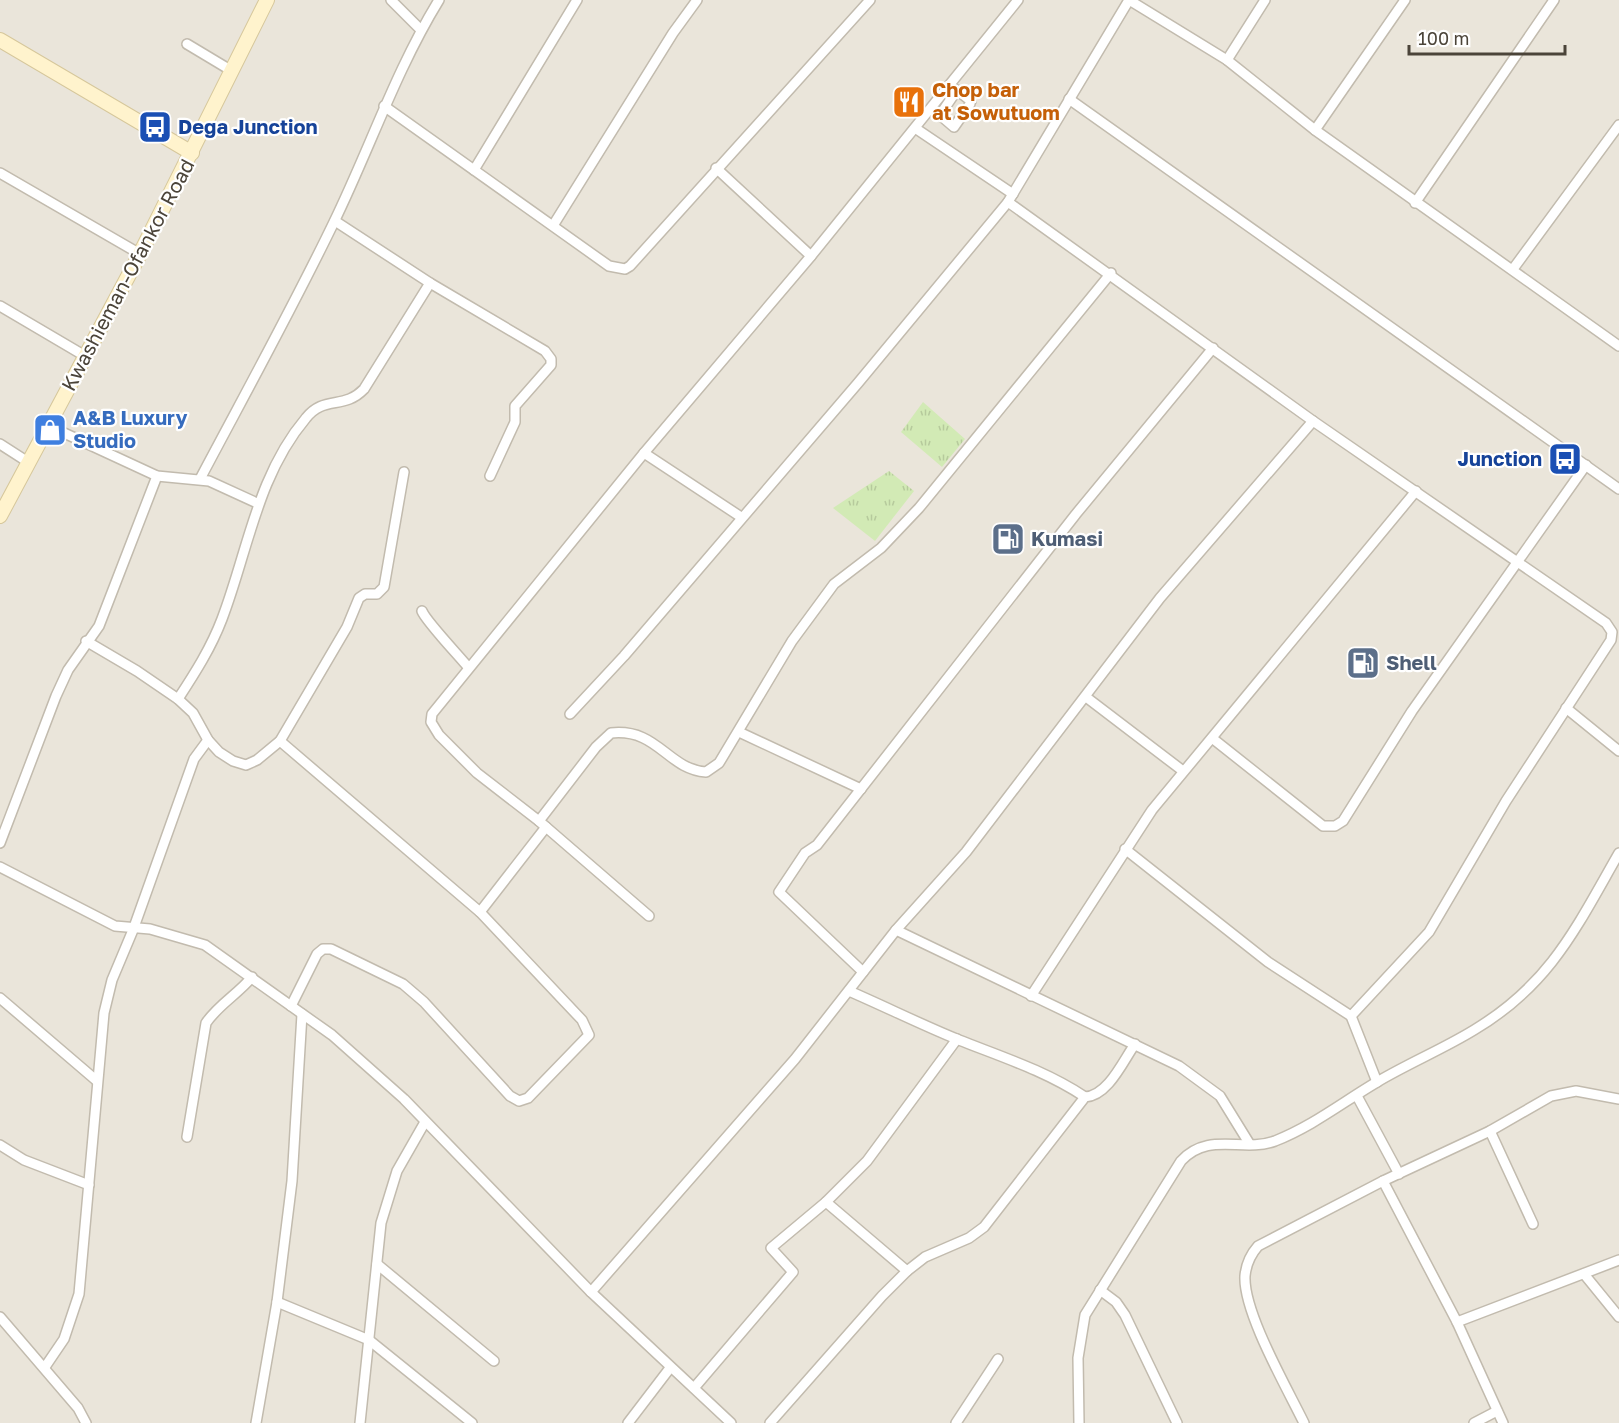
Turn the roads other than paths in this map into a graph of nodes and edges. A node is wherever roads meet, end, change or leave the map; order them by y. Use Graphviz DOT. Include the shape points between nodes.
graph roads {
  1 [pos="267,0"];
  2 [pos="391,0"];
  3 [pos="439,0"];
  4 [pos="577,0"];
  5 [pos="697,0"];
  6 [pos="870,0"];
  7 [pos="1018,0"];
  8 [pos="1129,0"];
  9 [pos="1265,0"];
  10 [pos="1405,0"];
  11 [pos="1554,0"];
  12 [pos="421,30"];
  13 [pos="0,40"];
  14 [pos="187,44"];
  15 [pos="1227,60"];
  16 [pos="232,71"];
  17 [pos="1069,99"];
  18 [pos="384,106"];
  19 [pos="1619,125"];
  20 [pos="915,128"];
  21 [pos="1315,130"];
  22 [pos="192,153"];
  23 [pos="716,168"];
  24 [pos="474,170"];
  25 [pos="0,173"];
  26 [pos="1010,198"];
  27 [pos="1415,202"];
  28 [pos="335,220"];
  29 [pos="554,224"];
  30 [pos="140,254"];
  31 [pos="811,256"];
  32 [pos="1513,269"];
  33 [pos="1111,273"];
  34 [pos="430,283"];
  35 [pos="0,306"];
  36 [pos="1617,342"];
  37 [pos="1213,348"];
  38 [pos="86,356"];
  39 [pos="1313,421"];
  40 [pos="48,426"];
  41 [pos="0,444"];
  42 [pos="644,453"];
  43 [pos="28,462"];
  44 [pos="1586,465"];
  45 [pos="404,472"];
  46 [pos="157,476"];
  47 [pos="490,476"];
  48 [pos="200,479"];
  49 [pos="1619,489"];
  50 [pos="1416,491"];
  51 [pos="257,503"];
  52 [pos="0,516"];
  53 [pos="741,517"];
  54 [pos="1519,562"];
  55 [pos="422,611"];
  56 [pos="86,642"];
  57 [pos="468,667"];
  58 [pos="1086,697"];
  59 [pos="178,699"];
  60 [pos="1566,708"];
  61 [pos="570,714"];
  62 [pos="739,732"];
  63 [pos="1212,738"];
  64 [pos="208,740"];
  65 [pos="280,741"];
  66 [pos="1619,751"];
  67 [pos="1183,771"];
  68 [pos="861,789"];
  69 [pos="542,824"];
  70 [pos="0,843"];
  71 [pos="1125,849"];
  72 [pos="1619,852"];
  73 [pos="0,867"];
  74 [pos="480,912"];
  75 [pos="649,916"];
  76 [pos="133,930"];
  77 [pos="896,930"];
  78 [pos="863,972"];
  79 [pos="252,977"];
  80 [pos="849,991"];
  81 [pos="1031,996"];
  82 [pos="0,998"];
  83 [pos="291,1006"];
  84 [pos="302,1014"];
  85 [pos="1352,1016"];
  86 [pos="957,1039"];
  87 [pos="1135,1044"];
  88 [pos="97,1081"];
  89 [pos="1377,1082"];
  90 [pos="1357,1096"];
  91 [pos="1085,1097"];
  92 [pos="1619,1100"];
  93 [pos="425,1122"];
  94 [pos="1490,1131"];
  95 [pos="187,1137"];
  96 [pos="1249,1143"];
  97 [pos="0,1145"];
  98 [pos="1399,1174"];
  99 [pos="1383,1181"];
  100 [pos="89,1185"];
  101 [pos="826,1202"];
  102 [pos="1533,1224"];
  103 [pos="1619,1260"];
  104 [pos="377,1264"];
  105 [pos="908,1271"];
  106 [pos="1584,1274"];
  107 [pos="1100,1290"];
  108 [pos="591,1292"];
  109 [pos="277,1302"];
  110 [pos="0,1317"];
  111 [pos="1619,1317"];
  112 [pos="1457,1322"];
  113 [pos="369,1340"];
  114 [pos="998,1359"];
  115 [pos="494,1361"];
  116 [pos="45,1367"];
  117 [pos="670,1368"];
  118 [pos="693,1388"];
  119 [pos="1497,1411"];
  120 [pos="86,1423"];
  121 [pos="256,1423"];
  122 [pos="360,1423"];
  123 [pos="472,1423"];
  124 [pos="628,1423"];
  125 [pos="731,1423"];
  126 [pos="770,1423"];
  127 [pos="956,1423"];
  128 [pos="1079,1423"];
  129 [pos="1177,1423"];
  130 [pos="1304,1423"];
  131 [pos="1474,1423"];
  132 [pos="1503,1423"];
  1 -- 16 [label="main road, Kwashieman-Ofankor Road"];
  2 -- 12 [label="street"];
  3 -- 12 [label="street"];
  4 -- 24 [label="street"];
  5 -- 29 [label="street"];
  6 -- 23 [label="street"];
  7 -- 20 [label="street"];
  8 -- 15 [label="street"];
  8 -- 17 [label="street"];
  9 -- 15 [label="street"];
  10 -- 21 [label="street"];
  11 -- 27 [label="street"];
  12 -- 18 [label="street"];
  13 -- 22 [label="main road"];
  14 -- 16 [label="street"];
  15 -- 21 [label="street"];
  16 -- 22 [label="main road, Kwashieman-Ofankor Road"];
  17 -- 26 [label="street"];
  17 -- 44 [label="street"];
  18 -- 24 [label="street"];
  18 -- 28 [label="street"];
  19 -- 32 [label="street"];
  20 -- 26 [label="street"];
  20 -- 31 [label="street"];
  21 -- 27 [label="street"];
  22 -- 30 [label="main road, Kwashieman-Ofankor Road"];
  23 -- 29 [label="street" via="625,269 609,266"];
  23 -- 31 [label="street"];
  24 -- 29 [label="street"];
  25 -- 30 [label="street"];
  26 -- 33 [label="street"];
  26 -- 53 [label="street" via="858,383"];
  27 -- 32 [label="street"];
  28 -- 34 [label="street"];
  28 -- 48 [label="street"];
  30 -- 38 [label="main road, Kwashieman-Ofankor Road"];
  31 -- 42 [label="street"];
  32 -- 36 [label="street"];
  33 -- 37 [label="street"];
  33 -- 62 [label="street" via="919,508 881,548 834,584 792,641"];
  34 -- 47 [label="street" via="551,358 551,365 515,406 515,422"];
  34 -- 51 [label="street" via="364,389 351,400 317,406 304,420"];
  35 -- 38 [label="street"];
  37 -- 39 [label="street"];
  37 -- 68 [label="street" via="1076,514"];
  38 -- 40 [label="main road, Kwashieman-Ofankor Road"];
  39 -- 50 [label="street"];
  39 -- 58 [label="street" via="1160,598"];
  40 -- 43 [label="main road, Kwashieman-Ofankor Road"];
  40 -- 46 [label="street"];
  41 -- 43 [label="street"];
  42 -- 53 [label="street"];
  42 -- 57 [label="street"];
  43 -- 52 [label="main road, Kwashieman-Ofankor Road"];
  44 -- 49 [label="street"];
  44 -- 54 [label="street"];
  45 -- 65 [label="street" via="384,588 359,598"];
  46 -- 48 [label="street"];
  46 -- 56 [label="street" via="110,603"];
  48 -- 51 [label="street"];
  50 -- 54 [label="street"];
  50 -- 63 [label="street"];
  51 -- 59 [label="street" via="223,618 207,656"];
  53 -- 61 [label="street"];
  54 -- 60 [label="street" via="1606,623 1612,632 1611,640"];
  54 -- 63 [label="street" via="1412,711 1343,821 1335,826 1323,826"];
  55 -- 57 [label="street"];
  56 -- 59 [label="street" via="137,670"];
  56 -- 70 [label="street" via="56,696"];
  57 -- 69 [label="street" via="432,714 434,727 477,773"];
  58 -- 67 [label="street"];
  58 -- 77 [label="street" via="966,852"];
  59 -- 64 [label="street" via="193,713"];
  60 -- 66 [label="street"];
  60 -- 85 [label="street" via="1429,932"];
  62 -- 68 [label="street"];
  62 -- 69 [label="street" via="719,763 706,772 691,770 637,733 611,733 596,747"];
  63 -- 67 [label="street"];
  64 -- 65 [label="street" via="228,759 246,765"];
  64 -- 76 [label="street" via="194,759"];
  65 -- 74 [label="street"];
  67 -- 71 [label="street"];
  68 -- 78 [label="street" via="805,854 779,892"];
  69 -- 74 [label="street"];
  69 -- 75 [label="street"];
  71 -- 81 [label="street"];
  71 -- 85 [label="street" via="1259,955"];
  72 -- 89 [label="street" via="1567,944 1532,986 1476,1029"];
  73 -- 76 [label="street" via="98,918"];
  74 -- 83 [label="street" via="588,1027 586,1041 523,1101 510,1096 403,984 331,949 317,954"];
  76 -- 79 [label="street" via="150,929 206,945"];
  76 -- 88 [label="street" via="112,980 104,1013"];
  77 -- 78 [label="street"];
  77 -- 81 [label="street"];
  78 -- 80 [label="street"];
  79 -- 83 [label="street"];
  79 -- 95 [label="street" via="206,1023"];
  80 -- 86 [label="street"];
  80 -- 108 [label="street" via="795,1059"];
  81 -- 87 [label="street"];
  82 -- 88 [label="street"];
  83 -- 84 [label="street"];
  84 -- 93 [label="street" via="364,1061"];
  84 -- 109 [label="street" via="292,1181"];
  85 -- 89 [label="street"];
  86 -- 91 [label="street" via="1031,1067"];
  86 -- 101 [label="street" via="867,1161"];
  87 -- 91 [label="street" via="1103,1090"];
  87 -- 96 [label="street" via="1207,1084 1220,1096"];
  88 -- 100 [label="street"];
  89 -- 90 [label="street"];
  90 -- 96 [label="street" via="1311,1125 1273,1142"];
  90 -- 98 [label="street"];
  91 -- 105 [label="street" via="984,1227 969,1238 925,1257"];
  92 -- 94 [label="street" via="1563,1092"];
  93 -- 104 [label="street" via="397,1171 387,1200"];
  93 -- 108 [label="street"];
  94 -- 98 [label="street"];
  94 -- 102 [label="street"];
  96 -- 107 [label="street" via="1191,1149"];
  97 -- 100 [label="street" via="24,1160"];
  98 -- 99 [label="street"];
  99 -- 112 [label="street"];
  99 -- 130 [label="street" via="1258,1246 1248,1263 1247,1292 1253,1314"];
  100 -- 116 [label="street" via="79,1294 64,1339"];
  101 -- 105 [label="street"];
  101 -- 118 [label="street" via="771,1248 793,1272"];
  103 -- 106 [label="street"];
  104 -- 113 [label="street"];
  104 -- 115 [label="street"];
  105 -- 126 [label="street"];
  106 -- 111 [label="street"];
  106 -- 112 [label="street"];
  107 -- 128 [label="street" via="1085,1315 1080,1333"];
  107 -- 129 [label="street" via="1125,1315"];
  108 -- 117 [label="street"];
  109 -- 113 [label="street"];
  109 -- 121 [label="street"];
  110 -- 116 [label="street"];
  112 -- 119 [label="street"];
  113 -- 122 [label="street"];
  113 -- 123 [label="street"];
  114 -- 127 [label="street"];
  116 -- 120 [label="street"];
  117 -- 118 [label="street"];
  117 -- 124 [label="street"];
  118 -- 125 [label="street"];
  119 -- 131 [label="street"];
  119 -- 132 [label="street"];
}
